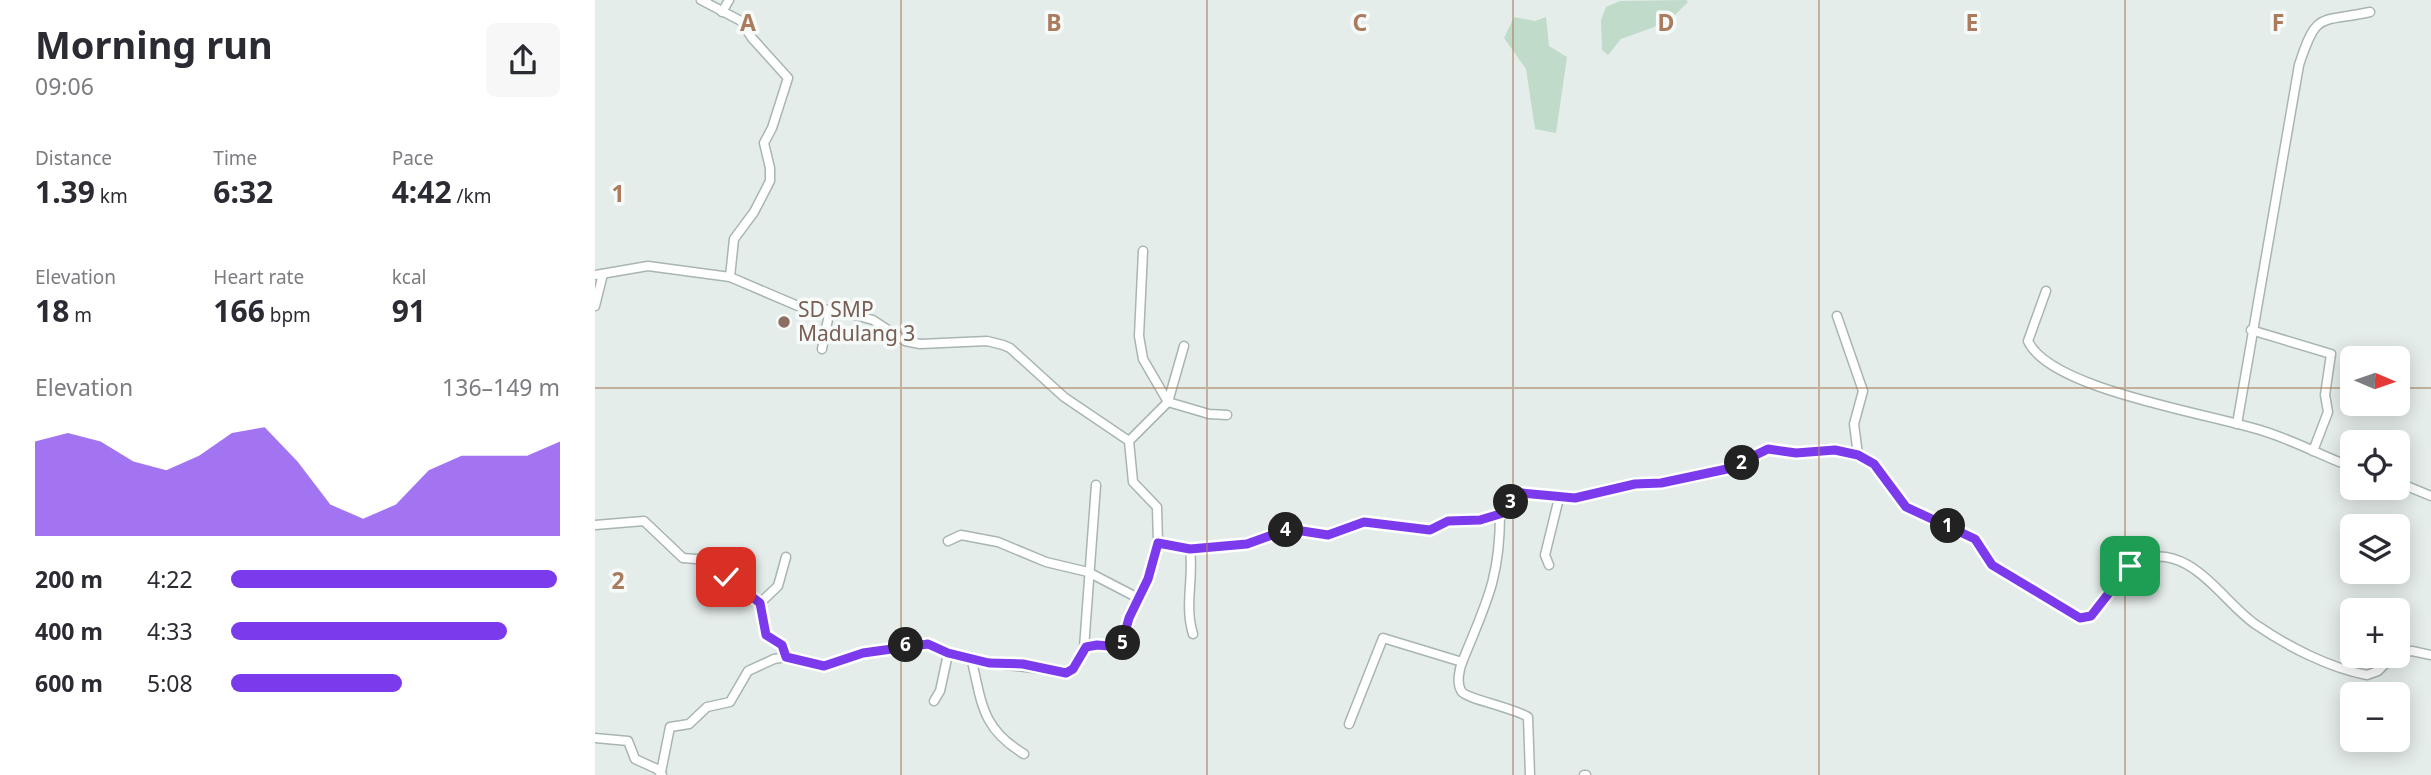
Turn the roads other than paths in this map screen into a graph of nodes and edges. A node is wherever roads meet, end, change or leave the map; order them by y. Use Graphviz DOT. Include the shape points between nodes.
graph roads {
  1 [pos="701,0"];
  2 [pos="729,0"];
  3 [pos="722,12"];
  4 [pos="2370,12"];
  5 [pos="1143,251"];
  6 [pos="599,275"];
  7 [pos="730,277"];
  8 [pos="2046,291"];
  9 [pos="595,306"];
  10 [pos="830,309"];
  11 [pos="1837,316"];
  12 [pos="2251,330"];
  13 [pos="1184,346"];
  14 [pos="822,349"];
  15 [pos="1168,402"];
  16 [pos="1227,415"];
  17 [pos="2237,424"];
  18 [pos="1129,440"];
  19 [pos="2313,451"];
  20 [pos="1858,455"];
  21 [pos="2340,462"];
  22 [pos="1095,485"];
  23 [pos="2410,487"];
  24 [pos="2431,496"];
  25 [pos="1559,498"];
  26 [pos="1500,514"];
  27 [pos="595,525"];
  28 [pos="948,541"];
  29 [pos="1158,543"];
  30 [pos="1190,549"];
  31 [pos="786,557"];
  32 [pos="1549,565"];
  33 [pos="1088,572"];
  34 [pos="1140,599"];
  35 [pos="760,603"];
  36 [pos="1193,634"];
  37 [pos="1084,648"];
  38 [pos="2410,651"];
  39 [pos="948,653"];
  40 [pos="2431,655"];
  41 [pos="786,657"];
  42 [pos="971,657"];
  43 [pos="1462,662"];
  44 [pos="2340,665"];
  45 [pos="2348,668"];
  46 [pos="2381,668"];
  47 [pos="934,701"];
  48 [pos="1349,724"];
  49 [pos="595,738"];
  50 [pos="1024,754"];
  51 [pos="662,774"];
  52 [pos="1531,775"];
  1 -- 3 [label="street"];
  2 -- 3 [label="street"];
  3 -- 7 [label="street" via="741,21 788,78 764,143 770,181 734,239"];
  4 -- 12 [label="street" via="2325,19 2308,37"];
  5 -- 15 [label="street" via="1139,336 1143,359"];
  6 -- 7 [label="street" via="648,266"];
  6 -- 9 [label="street"];
  7 -- 10 [label="street" via="798,306"];
  8 -- 17 [label="street" via="2029,333 2035,355 2077,377 2135,398"];
  10 -- 14 [label="street"];
  10 -- 18 [label="street" via="873,320 905,341 987,341 1010,348 1064,397"];
  11 -- 20 [label="street" via="1863,391 1854,424"];
  12 -- 17 [label="street"];
  12 -- 19 [label="street" via="2331,354 2327,411"];
  13 -- 15 [label="street"];
  15 -- 16 [label="street"];
  15 -- 18 [label="street"];
  17 -- 19 [label="street"];
  18 -- 29 [label="street" via="1133,482 1157,507"];
  19 -- 21 [label="street"];
  20 -- 25 [label="street" via="1826,449 1796,453 1768,449 1727,469"];
  20 -- 44 [label="street" via="1874,464 1906,507 1975,539 1992,565 2080,618 2091,616 2130,566 2163,558 2201,574 2252,622 2302,651"];
  22 -- 33 [label="street"];
  23 -- 24 [label="street"];
  25 -- 26 [label="street" via="1522,493"];
  25 -- 32 [label="street" via="1545,555"];
  26 -- 30 [label="street" via="1448,521 1430,530 1364,522 1328,535 1295,528 1252,544"];
  26 -- 43 [label="street" via="1495,582"];
  27 -- 35 [label="street" via="644,521 683,558 708,560"];
  28 -- 33 [label="street" via="961,535 980,537"];
  29 -- 30 [label="street"];
  29 -- 34 [label="street"];
  30 -- 36 [label="street" via="1192,579 1187,606"];
  31 -- 35 [label="street" via="778,586"];
  33 -- 34 [label="street"];
  33 -- 37 [label="street"];
  34 -- 37 [label="street" via="1121,647"];
  35 -- 41 [label="street" via="766,635 782,645"];
  37 -- 42 [label="street" via="1066,673"];
  38 -- 40 [label="street"];
  39 -- 41 [label="street" via="928,644 908,645 819,667"];
  39 -- 42 [label="street"];
  39 -- 47 [label="street"];
  41 -- 51 [label="street" via="748,671 735,698 726,704 707,707 692,723 670,727"];
  42 -- 50 [label="street" via="994,732"];
  43 -- 48 [label="street" via="1383,638"];
  43 -- 52 [label="street" via="1459,684 1465,695 1528,717"];
  45 -- 46 [label="street" via="2367,675"];
  49 -- 51 [label="street" via="628,741 635,759"];
}
